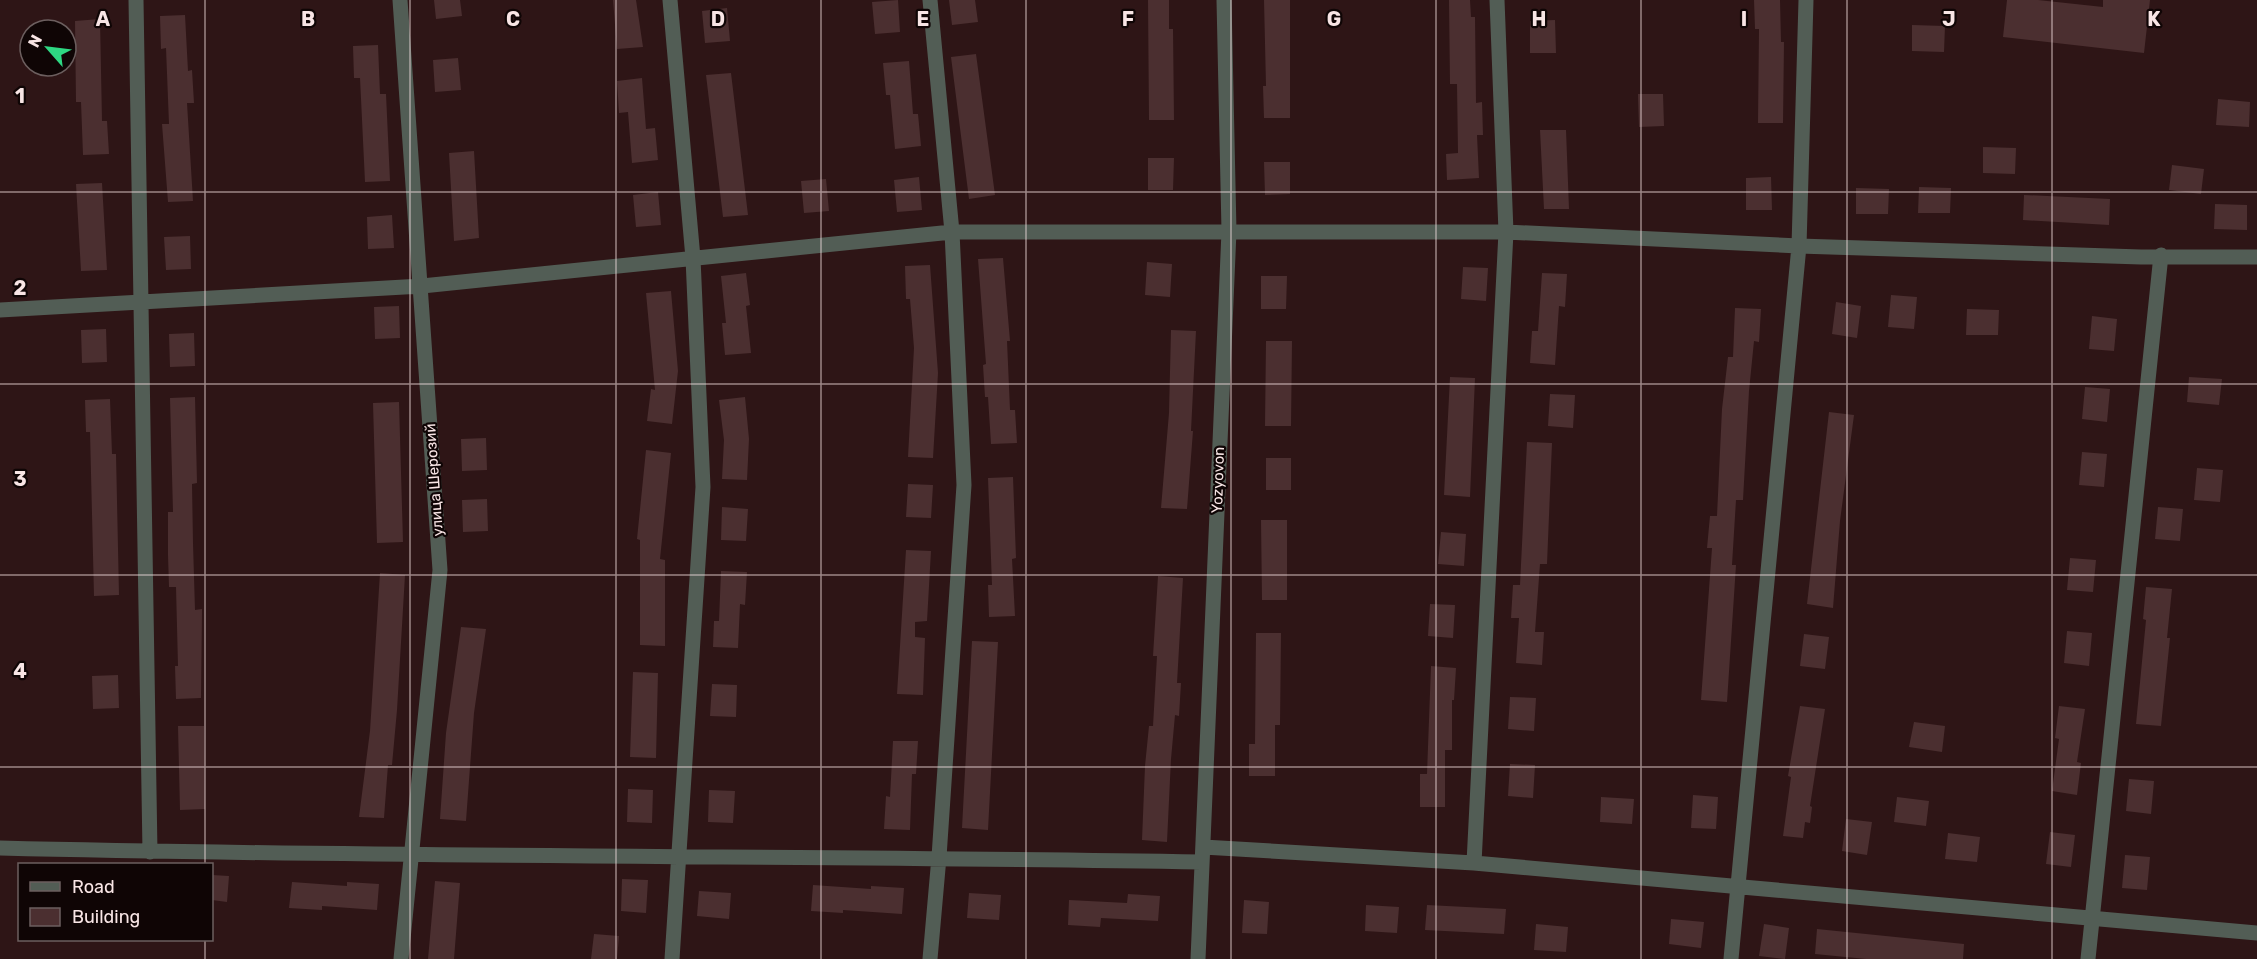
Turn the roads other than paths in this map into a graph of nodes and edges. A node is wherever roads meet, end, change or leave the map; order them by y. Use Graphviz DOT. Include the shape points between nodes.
graph roads {
  1 [pos="136,0"];
  2 [pos="400,0"];
  3 [pos="670,0"];
  4 [pos="930,0"];
  5 [pos="1224,0"];
  6 [pos="1497,0"];
  7 [pos="1806,0"];
  8 [pos="1229,231"];
  9 [pos="952,232"];
  10 [pos="1506,232"];
  11 [pos="1799,246"];
  12 [pos="2161,255"];
  13 [pos="2257,257"];
  14 [pos="693,258"];
  15 [pos="422,286"];
  16 [pos="140,302"];
  17 [pos="0,310"];
  18 [pos="0,848"];
  19 [pos="150,852"];
  20 [pos="412,855"];
  21 [pos="1203,855"];
  22 [pos="680,856"];
  23 [pos="939,857"];
  24 [pos="1474,863"];
  25 [pos="1740,888"];
  26 [pos="2091,919"];
  27 [pos="2257,933"];
  28 [pos="402,959"];
  29 [pos="672,959"];
  30 [pos="930,959"];
  31 [pos="1198,959"];
  32 [pos="1731,959"];
  33 [pos="2088,959"];
  1 -- 16 [label="street"];
  2 -- 15 [label="street, улица Шерозий"];
  3 -- 14 [label="street"];
  4 -- 9 [label="street"];
  5 -- 8 [label="street, Yozyovon"];
  6 -- 10 [label="street"];
  7 -- 11 [label="street"];
  8 -- 9 [label="street"];
  8 -- 10 [label="street"];
  8 -- 21 [label="street, Yozyovon"];
  9 -- 14 [label="street"];
  9 -- 23 [label="street" via="964,484"];
  10 -- 11 [label="street"];
  10 -- 24 [label="street"];
  11 -- 12 [label="street"];
  11 -- 25 [label="street"];
  12 -- 13 [label="street"];
  12 -- 26 [label="street"];
  14 -- 15 [label="street"];
  14 -- 22 [label="street" via="703,487"];
  15 -- 16 [label="street"];
  15 -- 20 [label="street, улица Шерозий" via="440,570"];
  16 -- 17 [label="street"];
  16 -- 19 [label="street"];
  18 -- 19 [label="street"];
  19 -- 20 [label="street"];
  20 -- 22 [label="street"];
  20 -- 28 [label="street, улица Шерозий"];
  21 -- 23 [label="street"];
  21 -- 24 [label="street"];
  21 -- 31 [label="street, Yozyovon"];
  22 -- 23 [label="street"];
  22 -- 29 [label="street"];
  23 -- 30 [label="street"];
  24 -- 25 [label="street"];
  25 -- 26 [label="street"];
  25 -- 32 [label="street"];
  26 -- 27 [label="street"];
  26 -- 33 [label="street"];
}
